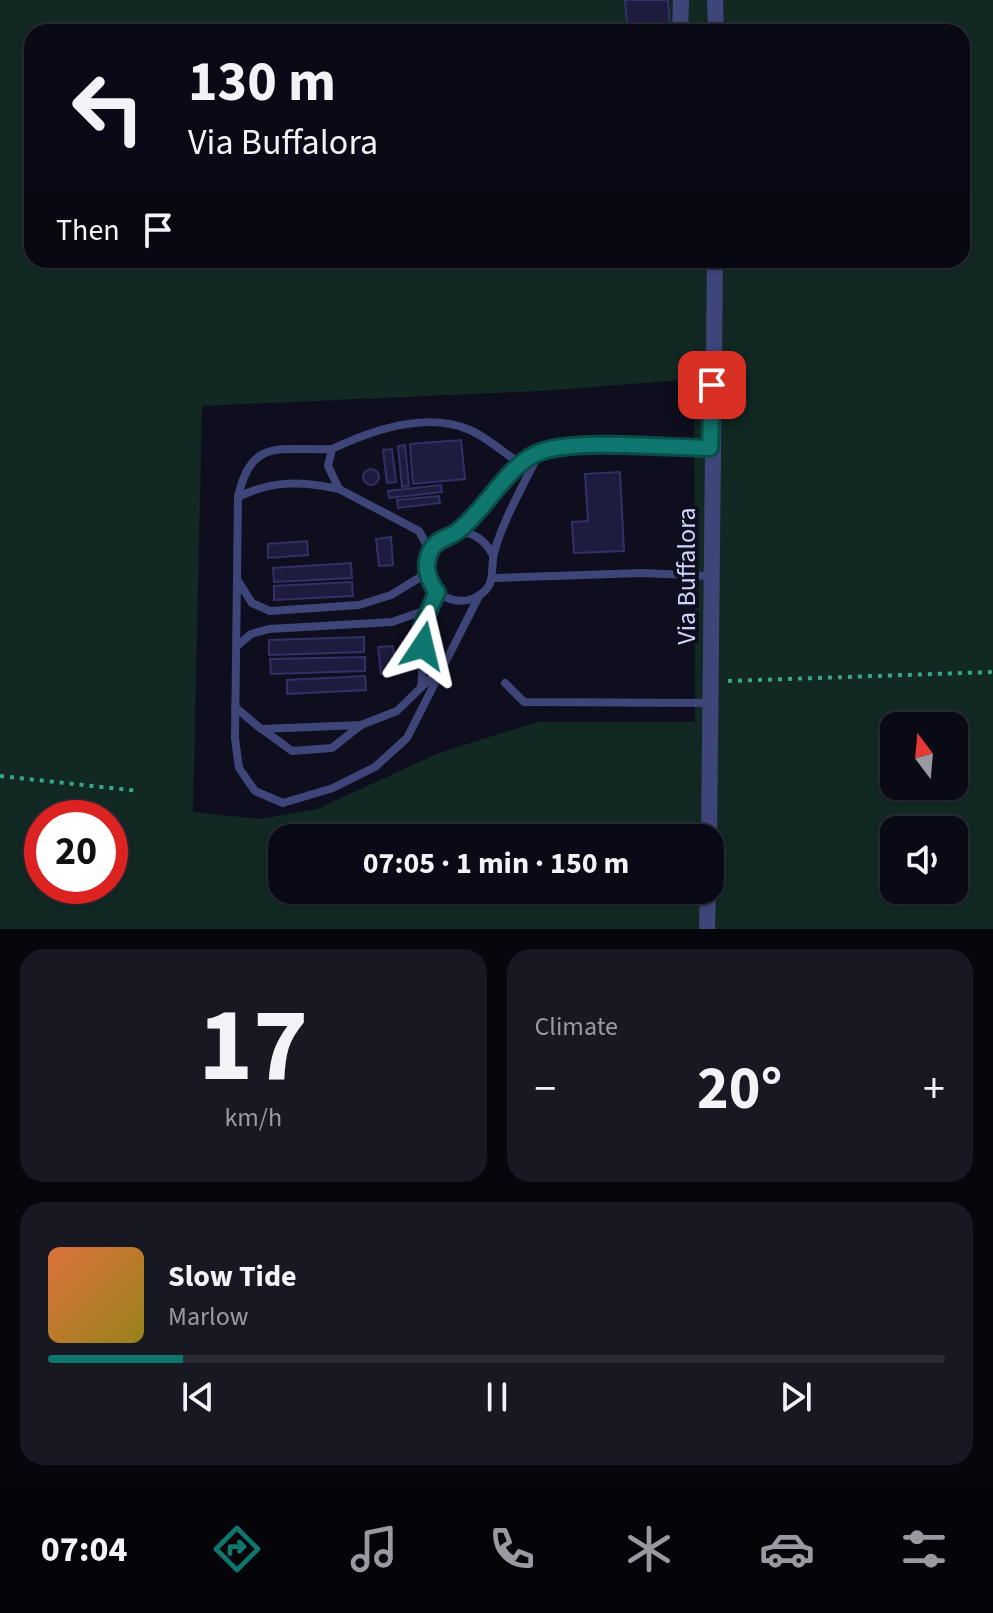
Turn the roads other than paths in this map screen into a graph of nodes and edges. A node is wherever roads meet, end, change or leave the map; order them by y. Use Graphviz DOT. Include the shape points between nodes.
graph roads {
  1 [pos="681,0"];
  2 [pos="715,0"];
  3 [pos="680,24"];
  4 [pos="716,24"];
  5 [pos="715,268"];
  6 [pos="692,448"];
  7 [pos="710,448"];
  8 [pos="332,449"];
  9 [pos="540,451"];
  10 [pos="522,465"];
  11 [pos="339,489"];
  12 [pos="238,497"];
  13 [pos="457,533"];
  14 [pos="430,551"];
  15 [pos="493,555"];
  16 [pos="427,573"];
  17 [pos="709,576"];
  18 [pos="493,578"];
  19 [pos="237,579"];
  20 [pos="437,592"];
  21 [pos="479,596"];
  22 [pos="429,609"];
  23 [pos="236,646"];
  24 [pos="448,661"];
  25 [pos="505,683"];
  26 [pos="421,688"];
  27 [pos="710,703"];
  28 [pos="235,707"];
  29 [pos="361,725"];
  30 [pos="261,729"];
  31 [pos="709,824"];
  32 [pos="708,904"];
  33 [pos="707,929"];
  1 -- 3 [label="street"];
  2 -- 4 [label="street"];
  5 -- 7 [label="street, Via Buffalora"];
  6 -- 7 [label="street"];
  6 -- 9 [label="lane"];
  7 -- 17 [label="street, Via Buffalora"];
  8 -- 10 [label="lane" via="394,427 444,421 472,430"];
  8 -- 11 [label="lane" via="328,466"];
  8 -- 12 [label="lane" via="267,452 252,458"];
  9 -- 10 [label="lane"];
  9 -- 15 [label="lane"];
  10 -- 13 [label="lane"];
  11 -- 12 [label="lane" via="308,482 274,483"];
  11 -- 14 [label="lane" via="419,531"];
  12 -- 19 [label="lane"];
  13 -- 14 [label="lane" via="436,542"];
  13 -- 15 [label="lane" via="479,538"];
  14 -- 16 [label="lane"];
  15 -- 18 [label="lane"];
  16 -- 19 [label="lane" via="391,595 359,605 270,611 252,603"];
  16 -- 20 [label="lane"];
  17 -- 18 [label="lane"];
  17 -- 27 [label="street, Via Buffalora"];
  18 -- 21 [label="lane"];
  19 -- 23 [label="lane"];
  20 -- 21 [label="lane" via="457,601"];
  20 -- 22 [label="lane"];
  21 -- 24 [label="lane"];
  22 -- 23 [label="lane" via="392,622 269,629"];
  22 -- 26 [label="lane" via="422,626"];
  23 -- 28 [label="lane"];
  24 -- 26 [label="lane"];
  24 -- 28 [label="lane" via="407,738 375,767 333,788 283,803 255,791 239,768"];
  25 -- 27 [label="lane" via="524,702"];
  26 -- 29 [label="lane" via="397,711"];
  27 -- 31 [label="street, Via Buffalora"];
  28 -- 30 [label="lane"];
  29 -- 30 [label="lane"];
  29 -- 30 [label="lane" via="332,748 292,751"];
  32 -- 33 [label="street"];
}
